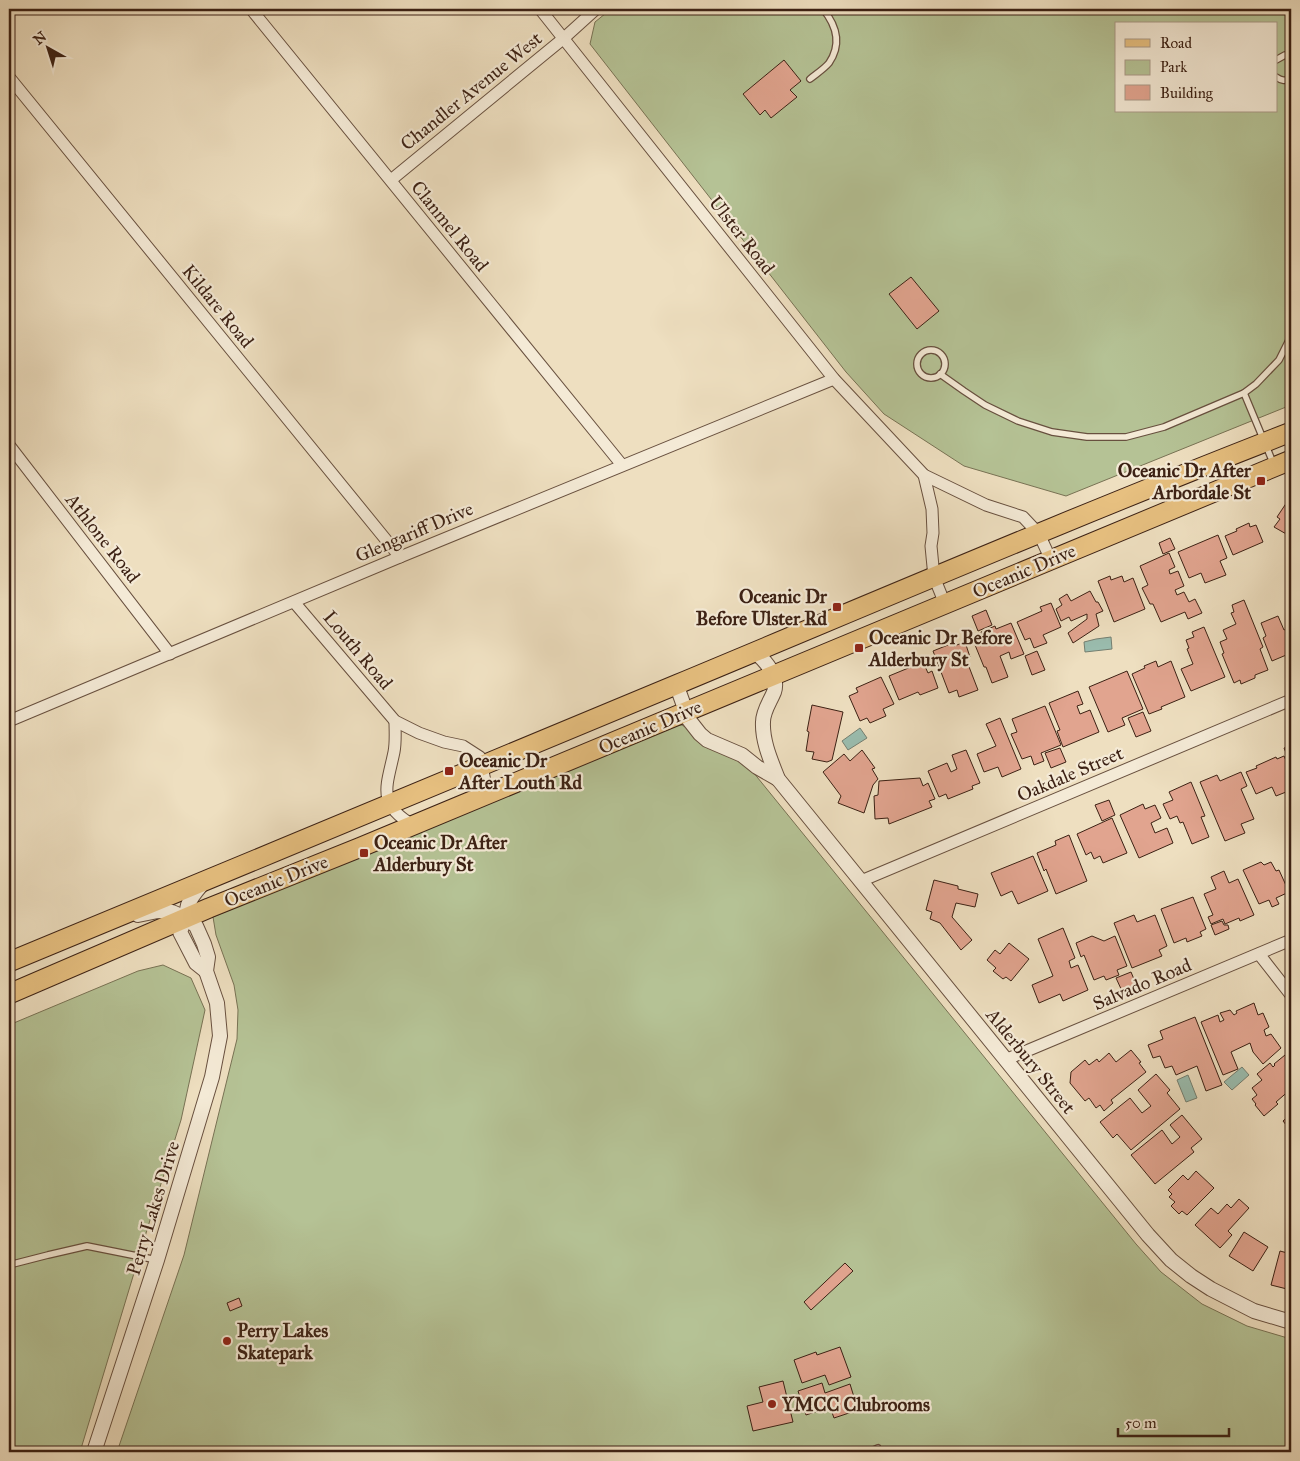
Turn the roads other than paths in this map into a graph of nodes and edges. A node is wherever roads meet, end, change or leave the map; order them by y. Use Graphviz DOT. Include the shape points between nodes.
graph roads {
  1 [pos="251,9"];
  2 [pos="540,9"];
  3 [pos="596,9"];
  4 [pos="823,9"];
  5 [pos="564,38"];
  6 [pos="1291,57"];
  7 [pos="1278,59"];
  8 [pos="9,77"];
  9 [pos="1278,78"];
  10 [pos="810,79"];
  11 [pos="1291,79"];
  12 [pos="390,180"];
  13 [pos="1291,336"];
  14 [pos="940,374"];
  15 [pos="834,379"];
  16 [pos="1244,393"];
  17 [pos="1291,432"];
  18 [pos="1264,443"];
  19 [pos="9,445"];
  20 [pos="1283,463"];
  21 [pos="622,465"];
  22 [pos="924,475"];
  23 [pos="1039,534"];
  24 [pos="400,557"];
  25 [pos="1051,560"];
  26 [pos="934,577"];
  27 [pos="294,602"];
  28 [pos="945,604"];
  29 [pos="754,652"];
  30 [pos="170,654"];
  31 [pos="773,676"];
  32 [pos="680,684"];
  33 [pos="1291,700"];
  34 [pos="686,712"];
  35 [pos="395,720"];
  36 [pos="9,721"];
  37 [pos="483,766"];
  38 [pos="778,779"];
  39 [pos="486,795"];
  40 [pos="391,805"];
  41 [pos="413,825"];
  42 [pos="206,880"];
  43 [pos="862,881"];
  44 [pos="186,918"];
  45 [pos="108,921"];
  46 [pos="1291,940"];
  47 [pos="1259,954"];
  48 [pos="9,962"];
  49 [pos="9,994"];
  50 [pos="1291,995"];
  51 [pos="1006,1060"];
  52 [pos="157,1260"];
  53 [pos="9,1265"];
  54 [pos="1291,1322"];
  55 [pos="878,1448"];
  56 [pos="94,1452"];
  57 [pos="869,1452"];
  1 -- 12 [label="street, Clanmel Road"];
  2 -- 5 [label="street, Ulster Road"];
  3 -- 5 [label="street, Chandler Avenue West"];
  4 -- 10 [label="lane" via="837,34 836,48 828,64"];
  5 -- 12 [label="street, Chandler Avenue West"];
  5 -- 15 [label="street, Ulster Road"];
  6 -- 7 [label="lane" via="1285,55"];
  8 -- 24 [label="street, Kildare Road"];
  9 -- 11 [label="lane"];
  12 -- 21 [label="street, Clanmel Road"];
  13 -- 16 [label="lane" via="1279,360"];
  14 -- 14 [label="lane" via="930,378 921,374 917,365 923,352 934,351 943,357 944,369"];
  14 -- 16 [label="lane" via="985,405 1018,421 1052,432 1087,436 1126,437 1164,427"];
  15 -- 21 [label="street, Glengariff Drive"];
  15 -- 22 [label="street, Ulster Road"];
  16 -- 18 [label="lane"];
  17 -- 18 [label="main road, Oceanic Drive"];
  18 -- 20 [label="lane"];
  18 -- 23 [label="main road, Oceanic Drive"];
  19 -- 30 [label="street, Athlone Road"];
  20 -- 25 [label="main road, Oceanic Drive"];
  21 -- 24 [label="street, Glengariff Drive"];
  22 -- 23 [label="street, Ulster Road" via="986,505 1023,517"];
  22 -- 26 [label="street, Ulster Road" via="932,509"];
  23 -- 25 [label="street, Ulster Road"];
  23 -- 26 [label="main road, Oceanic Drive"];
  24 -- 27 [label="street, Glengariff Drive"];
  25 -- 28 [label="main road, Oceanic Drive"];
  26 -- 28 [label="street, Ulster Road"];
  26 -- 29 [label="main road, Oceanic Drive"];
  27 -- 30 [label="street, Glengariff Drive"];
  27 -- 35 [label="street, Louth Road"];
  28 -- 31 [label="main road, Oceanic Drive"];
  29 -- 31 [label="street"];
  29 -- 32 [label="main road, Oceanic Drive"];
  30 -- 36 [label="street, Glengariff Drive"];
  31 -- 34 [label="main road, Oceanic Drive"];
  31 -- 38 [label="street, Alderbury Street" via="775,687 763,720 763,733"];
  32 -- 34 [label="street, Alderbury Street" via="679,692"];
  32 -- 37 [label="main road, Oceanic Drive"];
  33 -- 43 [label="street, Oakdale Street"];
  34 -- 38 [label="street, Alderbury Street" via="707,740 742,756"];
  34 -- 39 [label="main road, Oceanic Drive"];
  35 -- 37 [label="street, Louth Road" via="419,733 463,746 480,757"];
  35 -- 40 [label="street" via="394,750 386,792"];
  37 -- 39 [label="street"];
  37 -- 40 [label="main road, Oceanic Drive"];
  38 -- 43 [label="street, Alderbury Street"];
  39 -- 41 [label="main road, Oceanic Drive"];
  40 -- 41 [label="street" via="396,813"];
  40 -- 42 [label="main road, Oceanic Drive"];
  41 -- 44 [label="main road, Oceanic Drive"];
  42 -- 44 [label="street" via="194,894"];
  42 -- 45 [label="main road, Oceanic Drive"];
  43 -- 51 [label="street, Alderbury Street"];
  44 -- 45 [label="street" via="158,911"];
  44 -- 49 [label="main road, Oceanic Drive"];
  44 -- 52 [label="street, Perry Lakes Drive" via="196,926 208,957 206,971 217,1003 220,1036 212,1077"];
  45 -- 48 [label="main road, Oceanic Drive"];
  46 -- 47 [label="street, Salvado Road"];
  47 -- 50 [label="street"];
  47 -- 51 [label="street, Salvado Road"];
  51 -- 54 [label="street, Alderbury Street" via="1171,1260 1211,1289 1254,1311"];
  52 -- 53 [label="lane" via="87,1246"];
  52 -- 56 [label="street, Perry Lakes Drive"];
  55 -- 57 [label="lane"];
}
